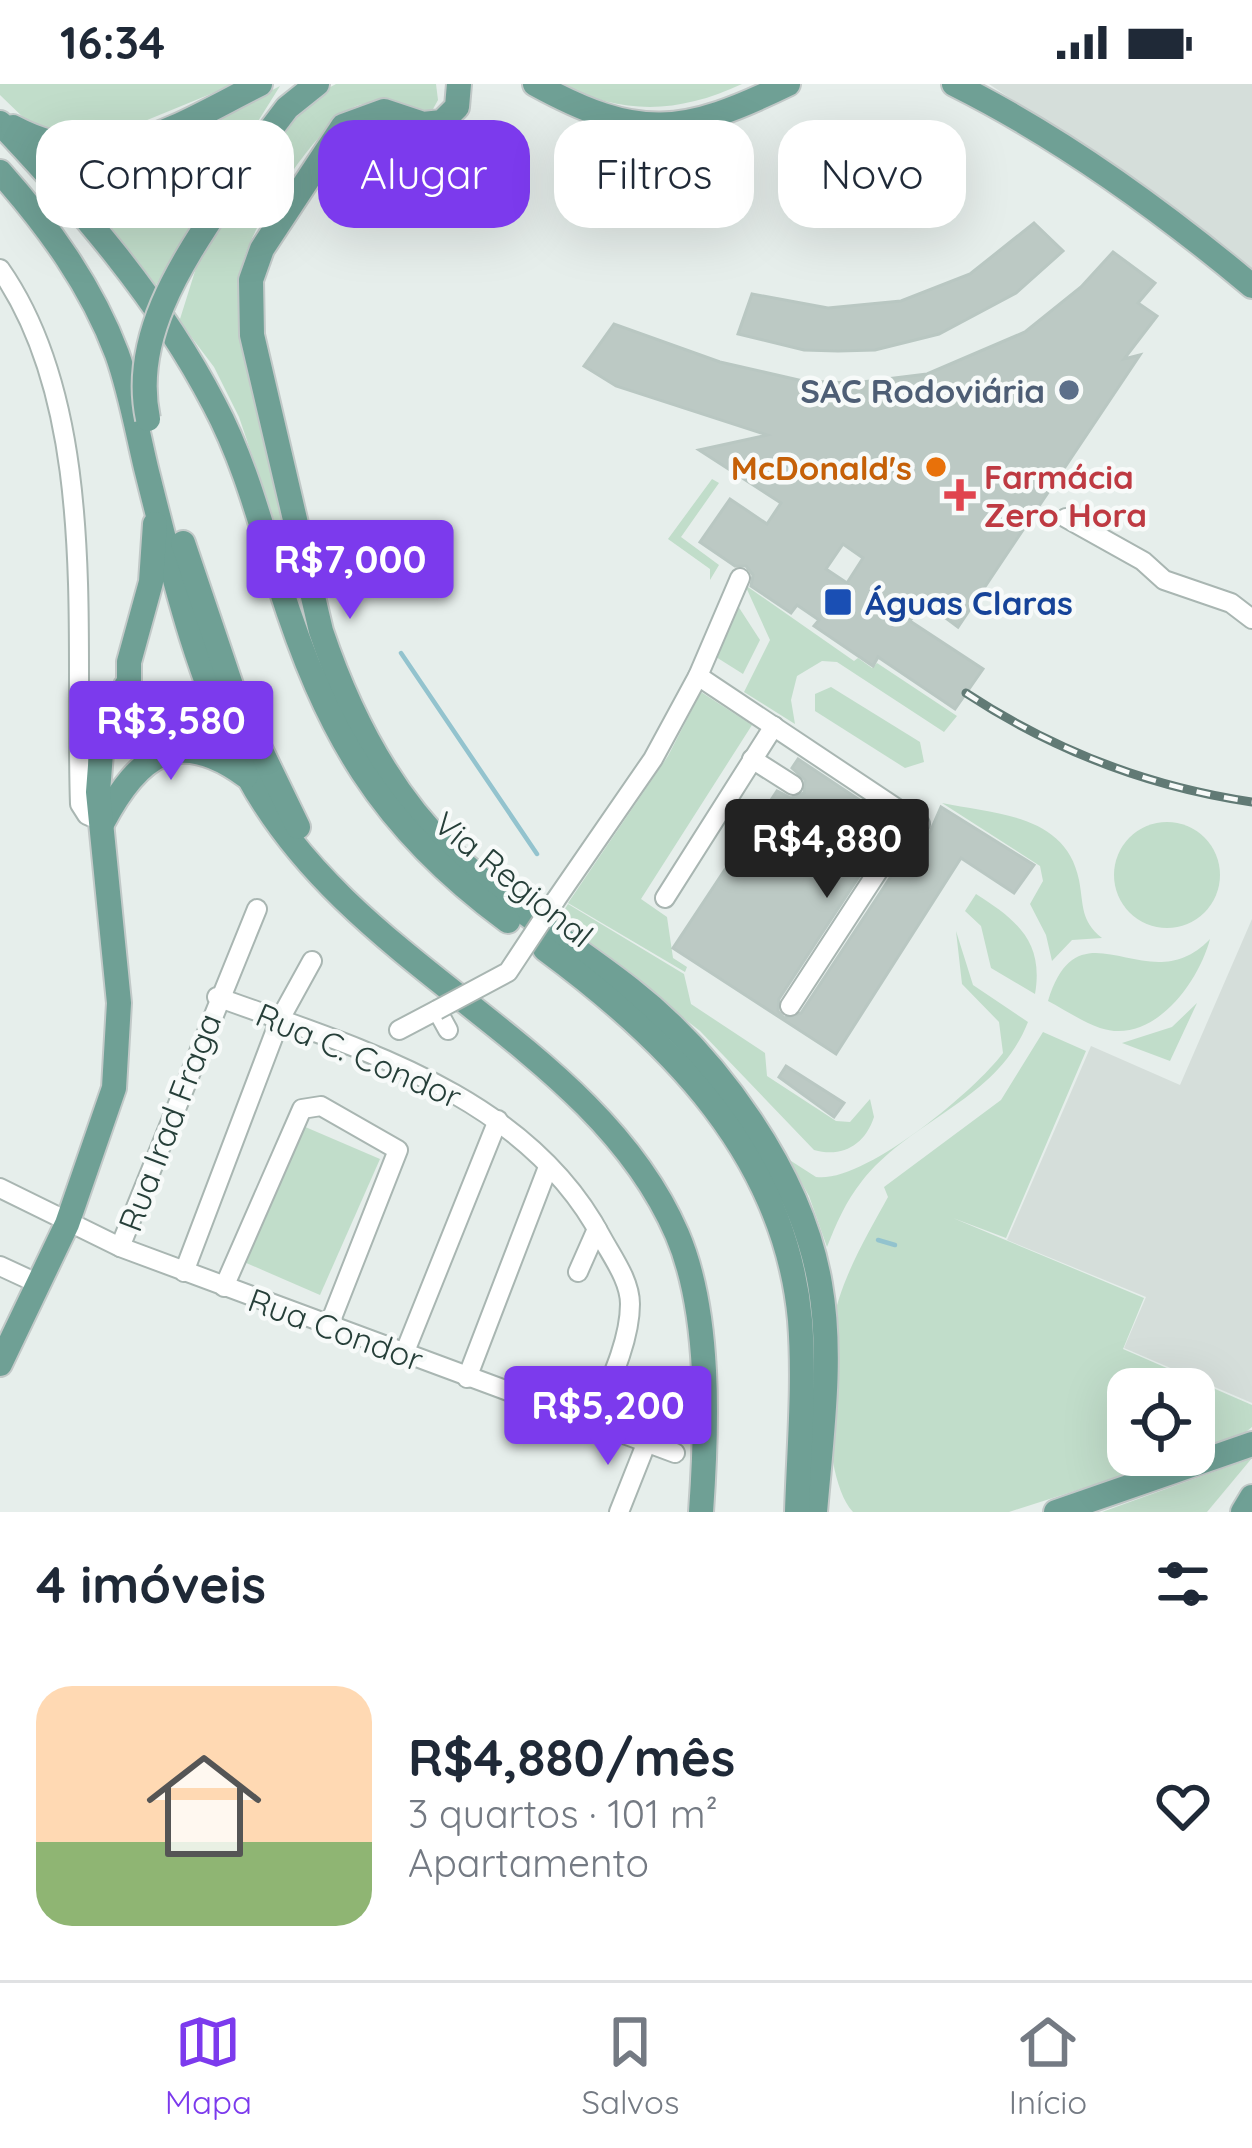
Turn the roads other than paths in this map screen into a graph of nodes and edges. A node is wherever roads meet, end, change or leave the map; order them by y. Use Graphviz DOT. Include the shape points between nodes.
graph roads {
  1 [pos="260,84"];
  2 [pos="296,84"];
  3 [pos="317,84"];
  4 [pos="535,84"];
  5 [pos="788,84"];
  6 [pos="954,84"];
  7 [pos="456,92"];
  8 [pos="274,120"];
  9 [pos="277,120"];
  10 [pos="0,121"];
  11 [pos="0,172"];
  12 [pos="209,228"];
  13 [pos="0,269"];
  14 [pos="1252,286"];
  15 [pos="156,508"];
  16 [pos="1066,518"];
  17 [pos="740,578"];
  18 [pos="1252,619"];
  19 [pos="310,671"];
  20 [pos="698,676"];
  21 [pos="126,686"];
  22 [pos="774,726"];
  23 [pos="361,729"];
  24 [pos="197,749"];
  25 [pos="752,759"];
  26 [pos="249,779"];
  27 [pos="793,785"];
  28 [pos="103,822"];
  29 [pos="321,873"];
  30 [pos="665,898"];
  31 [pos="257,909"];
  32 [pos="312,961"];
  33 [pos="217,997"];
  34 [pos="790,1006"];
  35 [pos="437,1010"];
  36 [pos="280,1019"];
  37 [pos="399,1030"];
  38 [pos="448,1030"];
  39 [pos="498,1120"];
  40 [pos="548,1167"];
  41 [pos="0,1188"];
  42 [pos="67,1224"];
  43 [pos="597,1229"];
  44 [pos="121,1247"];
  45 [pos="0,1266"];
  46 [pos="184,1272"];
  47 [pos="578,1272"];
  48 [pos="39,1285"];
  49 [pos="224,1287"];
  50 [pos="328,1328"];
  51 [pos="3,1349"];
  52 [pos="404,1354"];
  53 [pos="467,1378"];
  54 [pos="591,1426"];
  55 [pos="646,1444"];
  56 [pos="1252,1444"];
  57 [pos="675,1453"];
  58 [pos="817,1482"];
  59 [pos="1252,1497"];
  60 [pos="619,1512"];
  61 [pos="701,1512"];
  62 [pos="797,1512"];
  63 [pos="815,1512"];
  64 [pos="836,1512"];
  65 [pos="1056,1512"];
  66 [pos="1243,1512"];
  1 -- 10 [label="main road" via="118,149 60,147"];
  2 -- 8 [label="main road"];
  3 -- 9 [label="main road"];
  4 -- 5 [label="main road" via="607,119 651,128 700,122"];
  6 -- 14 [label="main road" via="1100,171"];
  7 -- 23 [label="main road" via="446,120 430,125 384,111 354,118 331,140 262,249 249,292 321,631"];
  10 -- 19 [label="main road, Via Regional" via="110,244 213,400"];
  11 -- 15 [label="main road" via="69,258 105,326"];
  12 -- 29 [label="main road, bridge" via="154,322 144,360 148,419 235,697"];
  13 -- 28 [label="street" via="34,327 67,452 80,804"];
  15 -- 21 [label="main road" via="151,583"];
  15 -- 26 [label="main road" via="201,664"];
  16 -- 18 [label="street" via="1164,580 1231,603"];
  17 -- 20 [label="street"];
  19 -- 23 [label="main road"];
  19 -- 62 [label="main road, Via Regional" via="337,735 406,835 632,1017 732,1129 771,1204 794,1282 802,1379"];
  20 -- 22 [label="street"];
  20 -- 35 [label="street, bridge" via="653,760 508,971"];
  21 -- 24 [label="main road" via="146,726"];
  21 -- 28 [label="main road" via="101,753"];
  22 -- 25 [label="street"];
  22 -- 34 [label="street" via="916,822"];
  23 -- 58 [label="main road" via="446,848 662,1017 751,1124 796,1210 820,1282"];
  24 -- 26 [label="main road"];
  24 -- 28 [label="main road" via="153,758 121,788"];
  25 -- 27 [label="street"];
  25 -- 30 [label="street"];
  26 -- 29 [label="main road"];
  28 -- 42 [label="main road" via="120,1051 103,1130"];
  29 -- 61 [label="main road" via="392,947 598,1114 647,1179 678,1235 688,1274 706,1400"];
  31 -- 33 [label="street, Rua Irad Fraga"];
  32 -- 36 [label="street"];
  33 -- 36 [label="street, Rua C. Condor"];
  33 -- 44 [label="street, Rua Irad Fraga"];
  35 -- 37 [label="street"];
  35 -- 38 [label="street"];
  36 -- 39 [label="street, Rua C. Condor" via="429,1078"];
  36 -- 46 [label="street"];
  39 -- 40 [label="street, Rua C. Condor"];
  39 -- 52 [label="street"];
  40 -- 43 [label="street, Rua C. Condor"];
  40 -- 53 [label="street"];
  41 -- 42 [label="street, Rua Condor"];
  42 -- 44 [label="street, Rua Condor"];
  42 -- 48 [label="main road"];
  43 -- 47 [label="street"];
  43 -- 54 [label="street, Rua C. Condor" via="630,1300"];
  44 -- 46 [label="street, Rua Condor"];
  45 -- 48 [label="street"];
  46 -- 49 [label="street, Rua Condor"];
  48 -- 51 [label="main road"];
  49 -- 50 [label="street, Rua Condor"];
  49 -- 50 [label="street" via="302,1109 321,1106 398,1150"];
  50 -- 52 [label="street, Rua Condor"];
  52 -- 53 [label="street, Rua Condor"];
  53 -- 54 [label="street, Rua Condor"];
  54 -- 55 [label="street, Rua Condor"];
  55 -- 57 [label="street, Rua Condor"];
  55 -- 60 [label="street"];
  56 -- 65 [label="main road"];
  58 -- 63 [label="main road"];
  58 -- 64 [label="main road"];
  59 -- 66 [label="main road"];
}
